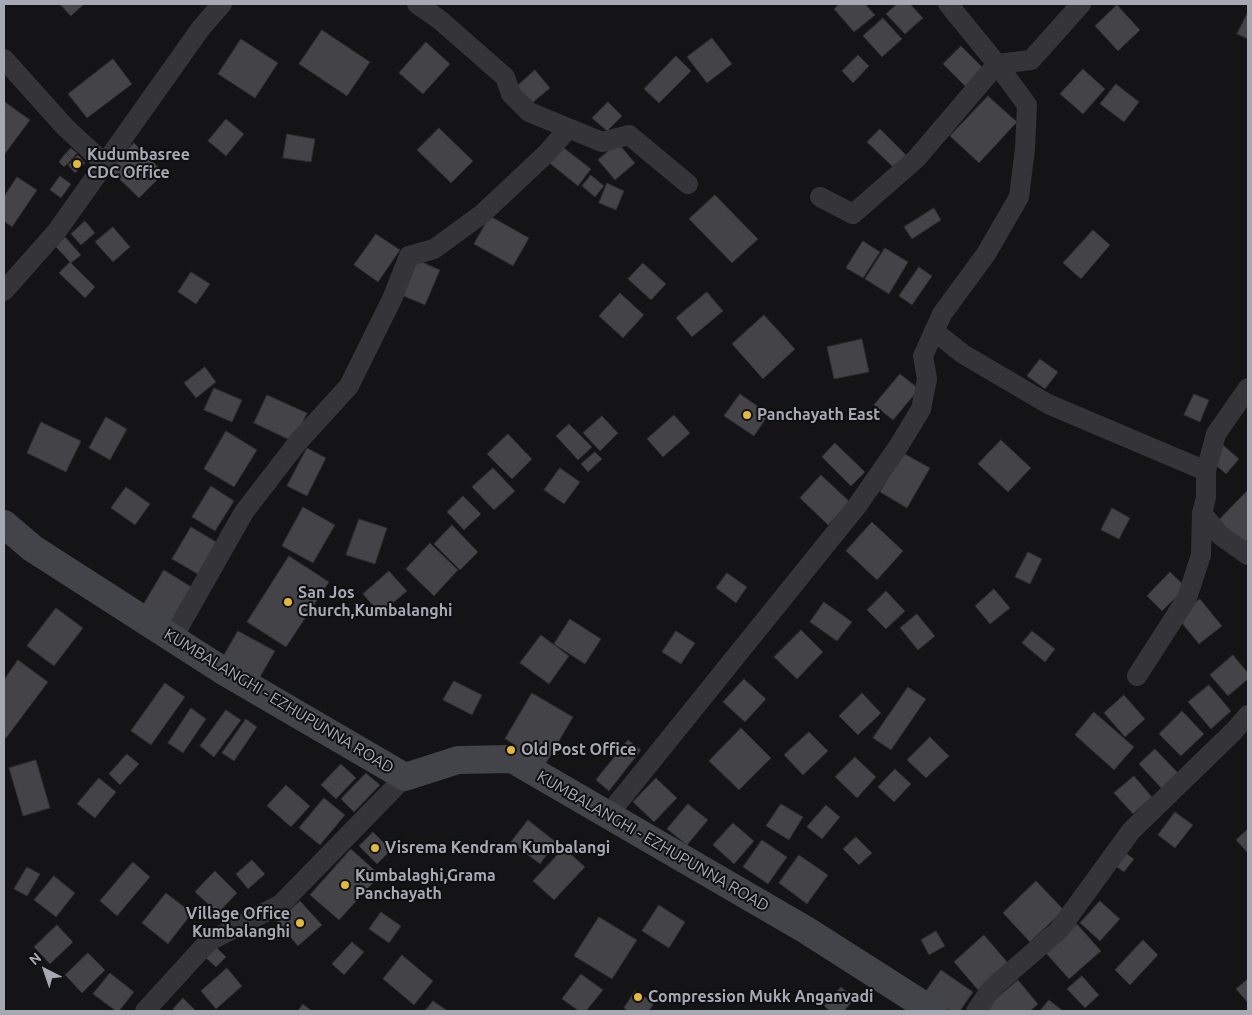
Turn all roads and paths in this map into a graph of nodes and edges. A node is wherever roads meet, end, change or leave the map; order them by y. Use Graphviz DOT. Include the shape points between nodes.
graph roads {
  1 [pos="222,4"];
  2 [pos="417,4"];
  3 [pos="948,4"];
  4 [pos="1081,4"];
  5 [pos="4,59"];
  6 [pos="997,64"];
  7 [pos="568,129"];
  8 [pos="105,164"];
  9 [pos="688,184"];
  10 [pos="820,197"];
  11 [pos="4,291"];
  12 [pos="934,331"];
  13 [pos="1248,388"];
  14 [pos="1206,471"];
  15 [pos="1202,513"];
  16 [pos="4,524"];
  17 [pos="1248,555"];
  18 [pos="172,638"];
  19 [pos="1137,676"];
  20 [pos="1248,715"];
  21 [pos="406,777"];
  22 [pos="608,815"];
  23 [pos="149,1010"];
  24 [pos="933,1011"];
  25 [pos="976,1011"];
  1 -- 8 [label="street" via="201,28"];
  2 -- 7 [label="street" via="440,20 504,77 511,94 529,112"];
  3 -- 6 [label="street"];
  4 -- 6 [label="street" via="1031,60"];
  5 -- 8 [label="street" via="65,127"];
  6 -- 10 [label="street" via="916,159 853,214"];
  6 -- 12 [label="street" via="1027,105 1018,197 986,254 942,314"];
  7 -- 9 [label="street" via="602,142 628,136"];
  7 -- 18 [label="street" via="482,214 434,249 409,256 392,299 349,386 298,442 244,512"];
  8 -- 11 [label="street" via="58,231"];
  12 -- 14 [label="street" via="963,354 1048,404"];
  12 -- 22 [label="street" via="923,356 927,379 921,409 898,446 857,506"];
  13 -- 14 [label="street" via="1216,434"];
  14 -- 15 [label="street" via="1206,498"];
  15 -- 17 [label="street" via="1220,535"];
  15 -- 19 [label="street" via="1201,555 1187,598"];
  16 -- 18 [label="main road, KUMBALANGHI - EZHUPUNNA ROAD" via="32,548"];
  18 -- 21 [label="main road, KUMBALANGHI - EZHUPUNNA ROAD"];
  20 -- 25 [label="street" via="1131,831 1059,930 992,988"];
  21 -- 22 [label="main road, KUMBALANGHI - EZHUPUNNA ROAD" via="458,760 512,759"];
  21 -- 23 [label="street" via="282,904 208,942"];
  22 -- 24 [label="main road, KUMBALANGHI - EZHUPUNNA ROAD" via="806,930"];
}
